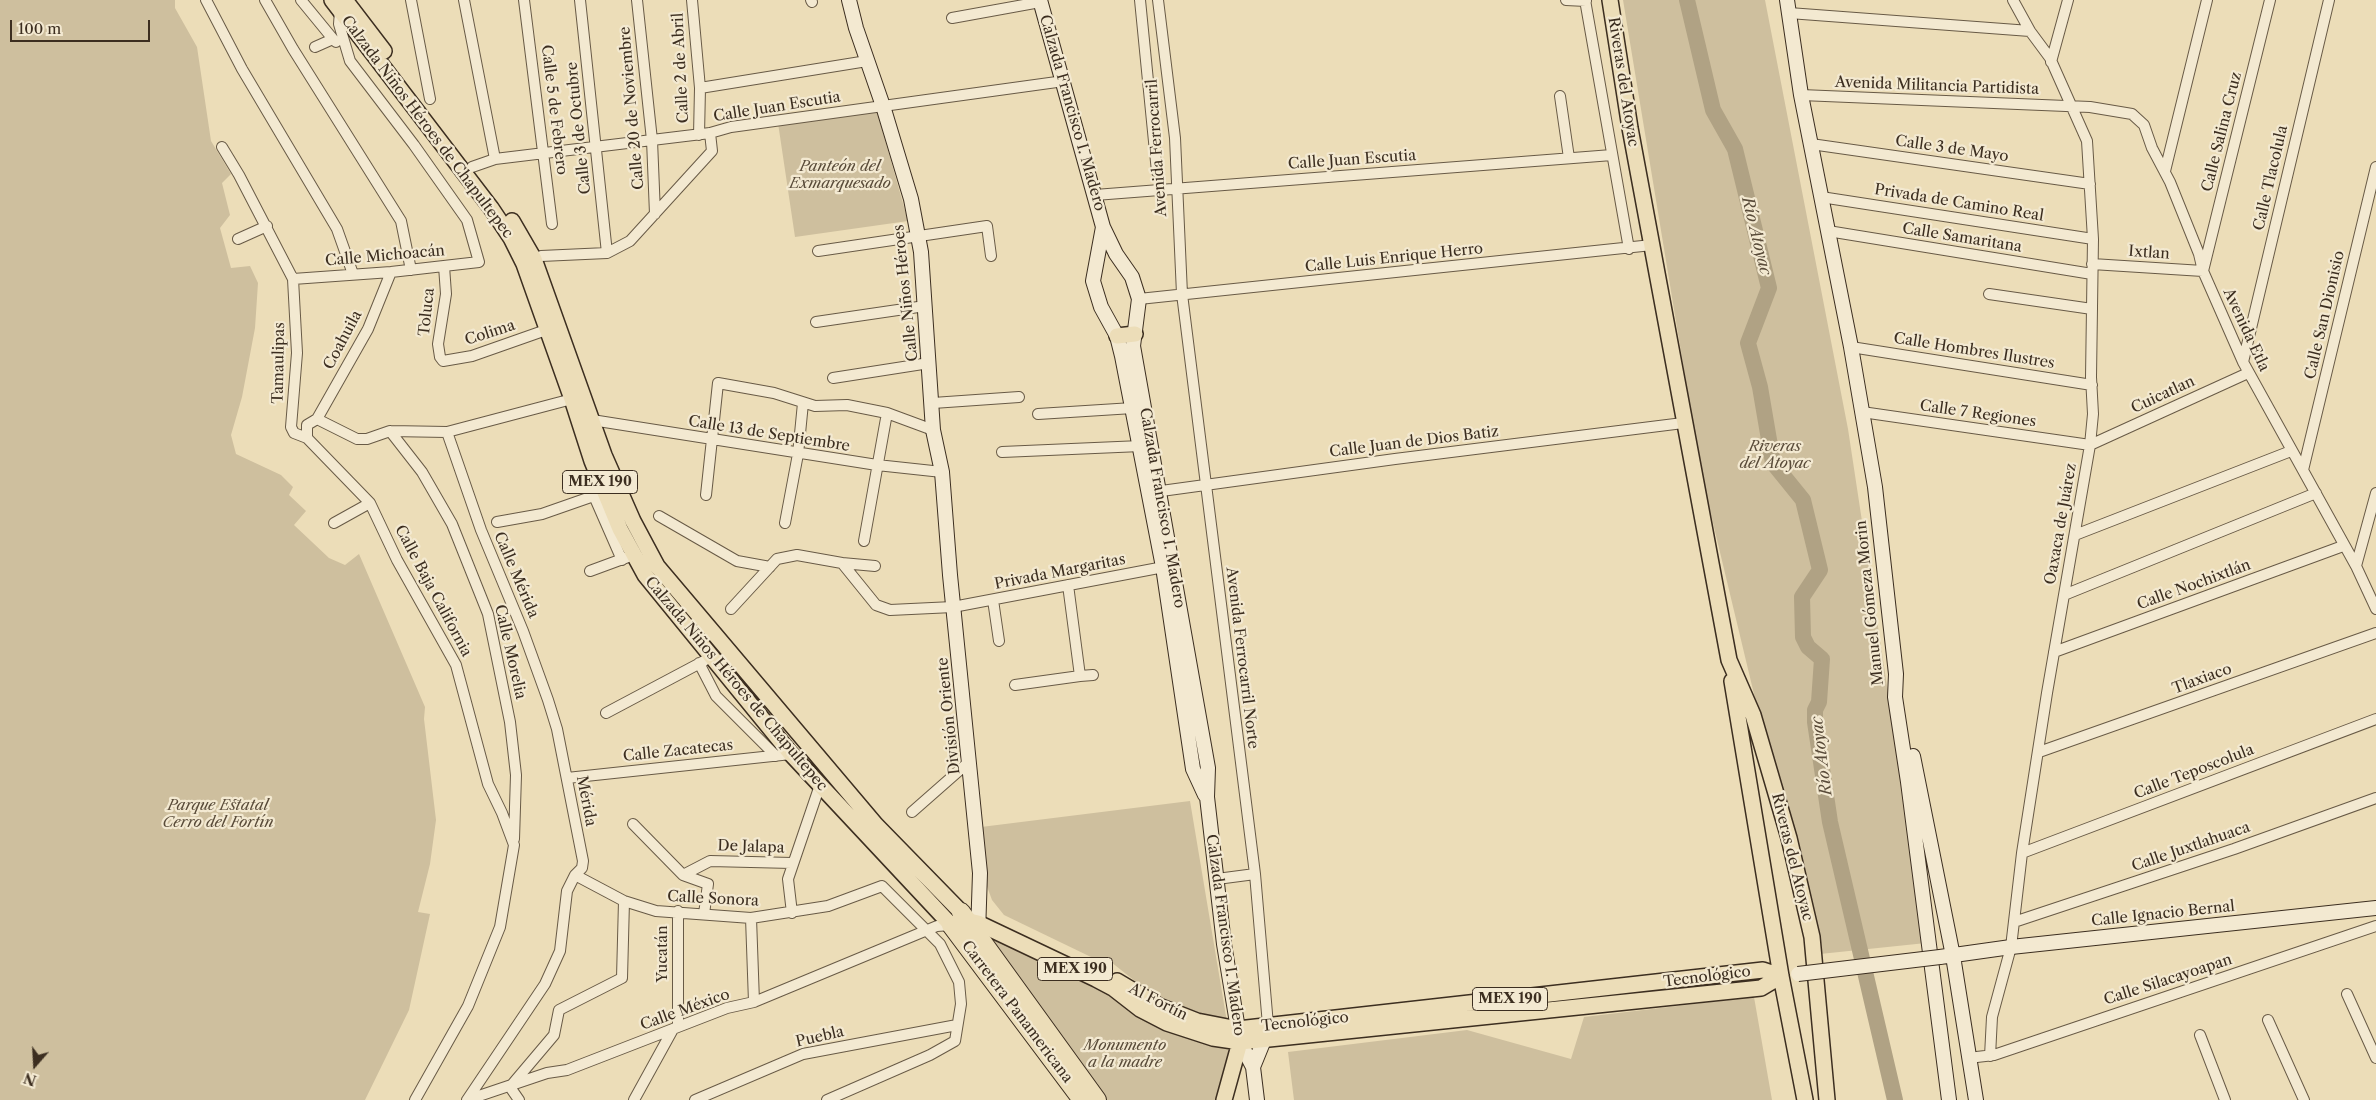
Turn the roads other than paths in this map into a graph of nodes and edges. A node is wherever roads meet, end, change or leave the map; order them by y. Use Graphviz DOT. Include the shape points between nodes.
graph roads {
  1 [pos="206,0"];
  2 [pos="265,0"];
  3 [pos="301,0"];
  4 [pos="411,0"];
  5 [pos="464,0"];
  6 [pos="524,0"];
  7 [pos="580,0"];
  8 [pos="637,0"];
  9 [pos="692,0"];
  10 [pos="849,0"];
  11 [pos="1140,0"];
  12 [pos="1158,0"];
  13 [pos="1566,0"];
  14 [pos="1586,0"];
  15 [pos="1610,0"];
  16 [pos="2013,0"];
  17 [pos="2068,0"];
  18 [pos="2207,0"];
  19 [pos="2270,0"];
  20 [pos="2329,0"];
  21 [pos="1040,1"];
  22 [pos="343,3"];
  23 [pos="1788,6"];
  24 [pos="952,18"];
  25 [pos="2030,31"];
  26 [pos="333,39"];
  27 [pos="315,46"];
  28 [pos="350,61"];
  29 [pos="867,62"];
  30 [pos="2051,62"];
  31 [pos="1064,81"];
  32 [pos="700,88"];
  33 [pos="1560,96"];
  34 [pos="1801,96"];
  35 [pos="430,99"];
  36 [pos="883,106"];
  37 [pos="2071,107"];
  38 [pos="705,134"];
  39 [pos="652,140"];
  40 [pos="1811,144"];
  41 [pos="596,146"];
  42 [pos="222,147"];
  43 [pos="544,153"];
  44 [pos="1612,155"];
  45 [pos="1569,158"];
  46 [pos="495,159"];
  47 [pos="472,167"];
  48 [pos="2376,168"];
  49 [pos="2165,171"];
  50 [pos="1157,172"];
  51 [pos="2090,184"];
  52 [pos="1176,190"];
  53 [pos="1095,195"];
  54 [pos="1821,196"];
  55 [pos="655,214"];
  56 [pos="552,224"];
  57 [pos="267,226"];
  58 [pos="1103,227"];
  59 [pos="1828,232"];
  60 [pos="918,235"];
  61 [pos="238,239"];
  62 [pos="2093,239"];
  63 [pos="1652,245"];
  64 [pos="1629,249"];
  65 [pos="818,251"];
  66 [pos="607,253"];
  67 [pos="991,256"];
  68 [pos="534,259"];
  69 [pos="444,266"];
  70 [pos="2092,269"];
  71 [pos="411,270"];
  72 [pos="2203,271"];
  73 [pos="391,272"];
  74 [pos="353,274"];
  75 [pos="293,279"];
  76 [pos="1182,294"];
  77 [pos="1989,294"];
  78 [pos="1139,299"];
  79 [pos="925,306"];
  80 [pos="2092,309"];
  81 [pos="816,322"];
  82 [pos="546,330"];
  83 [pos="1135,334"];
  84 [pos="1117,336"];
  85 [pos="1851,347"];
  86 [pos="442,361"];
  87 [pos="2243,362"];
  88 [pos="929,364"];
  89 [pos="2248,372"];
  90 [pos="833,378"];
  91 [pos="2092,385"];
  92 [pos="1019,397"];
  93 [pos="572,399"];
  94 [pos="803,403"];
  95 [pos="932,403"];
  96 [pos="1133,408"];
  97 [pos="1862,412"];
  98 [pos="887,413"];
  99 [pos="1038,414"];
  100 [pos="317,419"];
  101 [pos="592,420"];
  102 [pos="1683,423"];
  103 [pos="933,430"];
  104 [pos="390,431"];
  105 [pos="447,432"];
  106 [pos="306,438"];
  107 [pos="712,441"];
  108 [pos="1141,446"];
  109 [pos="2090,446"];
  110 [pos="2291,451"];
  111 [pos="1002,452"];
  112 [pos="798,454"];
  113 [pos="877,465"];
  114 [pos="2303,470"];
  115 [pos="942,472"];
  116 [pos="1204,485"];
  117 [pos="1154,492"];
  118 [pos="2376,493"];
  119 [pos="599,494"];
  120 [pos="2316,494"];
  121 [pos="706,495"];
  122 [pos="370,503"];
  123 [pos="659,516"];
  124 [pos="497,522"];
  125 [pos="334,523"];
  126 [pos="786,523"];
  127 [pos="2075,535"];
  128 [pos="864,541"];
  129 [pos="2343,546"];
  130 [pos="628,557"];
  131 [pos="842,563"];
  132 [pos="875,566"];
  133 [pos="2356,566"];
  134 [pos="770,567"];
  135 [pos="1168,567"];
  136 [pos="590,571"];
  137 [pos="1068,585"];
  138 [pos="2064,595"];
  139 [pos="993,600"];
  140 [pos="953,607"];
  141 [pos="2376,608"];
  142 [pos="731,609"];
  143 [pos="2376,633"];
  144 [pos="999,641"];
  145 [pos="2054,652"];
  146 [pos="705,660"];
  147 [pos="1729,660"];
  148 [pos="1896,674"];
  149 [pos="1093,675"];
  150 [pos="1080,676"];
  151 [pos="1015,685"];
  152 [pos="606,713"];
  153 [pos="2376,718"];
  154 [pos="557,729"];
  155 [pos="2038,752"];
  156 [pos="791,754"];
  157 [pos="776,756"];
  158 [pos="970,761"];
  159 [pos="567,778"];
  160 [pos="820,785"];
  161 [pos="2376,798"];
  162 [pos="912,812"];
  163 [pos="633,824"];
  164 [pos="514,845"];
  165 [pos="2022,853"];
  166 [pos="792,864"];
  167 [pos="1255,874"];
  168 [pos="575,875"];
  169 [pos="683,875"];
  170 [pos="1217,880"];
  171 [pos="624,901"];
  172 [pos="2376,908"];
  173 [pos="678,911"];
  174 [pos="792,913"];
  175 [pos="704,914"];
  176 [pos="751,918"];
  177 [pos="958,922"];
  178 [pos="2014,922"];
  179 [pos="2376,926"];
  180 [pos="2011,947"];
  181 [pos="976,957"];
  182 [pos="1947,957"];
  183 [pos="1781,976"];
  184 [pos="1623,986"];
  185 [pos="2347,994"];
  186 [pos="754,1002"];
  187 [pos="1625,1002"];
  188 [pos="1423,1016"];
  189 [pos="2268,1020"];
  190 [pos="957,1025"];
  191 [pos="675,1028"];
  192 [pos="1266,1032"];
  193 [pos="2200,1035"];
  194 [pos="1239,1036"];
  195 [pos="1990,1056"];
  196 [pos="1968,1058"];
  197 [pos="2376,1058"];
  198 [pos="1253,1067"];
  199 [pos="510,1087"];
  200 [pos="415,1100"];
  201 [pos="467,1100"];
  202 [pos="519,1100"];
  203 [pos="634,1100"];
  204 [pos="695,1100"];
  205 [pos="827,1100"];
  206 [pos="1082,1100"];
  207 [pos="1097,1100"];
  208 [pos="1224,1100"];
  209 [pos="1257,1100"];
  210 [pos="1805,1100"];
  211 [pos="1827,1100"];
  212 [pos="1949,1100"];
  213 [pos="1976,1100"];
  214 [pos="2225,1100"];
  215 [pos="2304,1100"];
  1 -- 74 [label="street" via="242,69 337,229"];
  2 -- 71 [label="street" via="401,221"];
  3 -- 26 [label="street"];
  4 -- 35 [label="street"];
  5 -- 46 [label="street"];
  6 -- 43 [label="street, Calle 5 de Febrero"];
  7 -- 41 [label="street, Calle 3 de Octubre"];
  8 -- 39 [label="street, Calle 20 de Noviembre"];
  9 -- 32 [label="street, Calle 2 de Abril"];
  10 -- 29 [label="main road, Calle Niños Héroes"];
  11 -- 50 [label="street"];
  12 -- 52 [label="street, Avenida Ferrocarril" via="1175,138"];
  13 -- 14 [label="street"];
  14 -- 44 [label="street"];
  15 -- 63 [label="main road, Riveras del Atoyac"];
  16 -- 25 [label="street, Oaxaca de Juárez"];
  17 -- 30 [label="street"];
  18 -- 49 [label="street"];
  19 -- 72 [label="street, Calle Salina Cruz"];
  20 -- 87 [label="street, Calle Tlacolula"];
  21 -- 24 [label="street"];
  21 -- 31 [label="main road, Calzada Francisco I. Madero"];
  22 -- 28 [label="street" via="339,24"];
  22 -- 47 [label="main road, Calzada Niños Héroes de Chapultepec / MEX 190"];
  22 -- 82 [label="main road, Calzada Niños Héroes de Chapultepec / MEX 190" via="511,238 524,264"];
  23 -- 25 [label="street"];
  23 -- 34 [label="main road, Manuel Gómeza Morin"];
  25 -- 30 [label="street, Oaxaca de Juárez"];
  26 -- 27 [label="street"];
  26 -- 28 [label="street"];
  28 -- 69 [label="street, Calle Michoacán" via="467,220 479,262"];
  29 -- 32 [label="street"];
  29 -- 36 [label="main road, Calle Niños Héroes"];
  30 -- 37 [label="street, Oaxaca de Juárez"];
  31 -- 36 [label="street, Calle Juan Escutia"];
  31 -- 53 [label="main road, Calzada Francisco I. Madero"];
  32 -- 38 [label="street, Calle 2 de Abril"];
  33 -- 45 [label="street"];
  34 -- 37 [label="street, Avenida Militancia Partidista"];
  34 -- 40 [label="main road, Manuel Gómeza Morin"];
  36 -- 38 [label="street, Calle Juan Escutia" via="731,127"];
  36 -- 60 [label="main road, Calle Niños Héroes" via="911,198"];
  37 -- 49 [label="street, Avenida Etla" via="2090,106 2132,114 2144,125"];
  37 -- 51 [label="street, Oaxaca de Juárez" via="2087,141"];
  38 -- 39 [label="street, Calle Juan Escutia"];
  38 -- 55 [label="street, Calle 2 de Abril" via="712,151"];
  39 -- 41 [label="street, Calle Juan Escutia"];
  39 -- 55 [label="street, Calle 20 de Noviembre"];
  40 -- 51 [label="street, Calle 3 de Mayo"];
  40 -- 54 [label="main road, Manuel Gómeza Morin"];
  41 -- 43 [label="street, Calle Juan Escutia"];
  41 -- 66 [label="street, Calle 3 de Octubre"];
  42 -- 57 [label="street"];
  43 -- 46 [label="street, Calle Juan Escutia"];
  43 -- 56 [label="street, Calle 5 de Febrero"];
  44 -- 45 [label="street, Calle Juan Escutia"];
  44 -- 64 [label="street"];
  45 -- 52 [label="street, Calle Juan Escutia"];
  46 -- 47 [label="street, Calle Juan Escutia"];
  47 -- 68 [label="main road, Calzada Niños Héroes de Chapultepec / MEX 190" via="520,233"];
  48 -- 114 [label="street, Calle San Dionisio"];
  49 -- 72 [label="street, Avenida Etla"];
  51 -- 62 [label="street, Oaxaca de Juárez"];
  52 -- 53 [label="street, Calle Juan Escutia"];
  52 -- 76 [label="street, Avenida Ferrocarril"];
  53 -- 58 [label="main road, Calzada Francisco I. Madero"];
  54 -- 59 [label="main road, Manuel Gómeza Morin"];
  54 -- 62 [label="street, Privada de Camino Real"];
  55 -- 66 [label="street, Calle 2 de Abril" via="630,241"];
  57 -- 61 [label="street"];
  57 -- 75 [label="street"];
  58 -- 78 [label="main road, Calzada Francisco I. Madero" via="1132,277"];
  58 -- 84 [label="main road, Calzada Francisco I. Madero" via="1093,281 1101,307"];
  59 -- 70 [label="street, Calle Samaritana"];
  59 -- 85 [label="main road, Manuel Gómeza Morin"];
  60 -- 65 [label="street"];
  60 -- 67 [label="street" via="987,226"];
  60 -- 79 [label="main road, Calle Niños Héroes"];
  62 -- 70 [label="street, Oaxaca de Juárez"];
  63 -- 64 [label="street, Calle Luis Enrique Herro"];
  63 -- 102 [label="main road, Riveras del Atoyac"];
  64 -- 76 [label="street, Calle Luis Enrique Herro"];
  66 -- 68 [label="street"];
  68 -- 101 [label="main road, Calzada Niños Héroes de Chapultepec / MEX 190"];
  69 -- 71 [label="street, Calle Michoacán"];
  69 -- 86 [label="street, Toluca" via="446,294 438,344"];
  70 -- 72 [label="street, Ixtlan"];
  70 -- 80 [label="street, Oaxaca de Juárez"];
  71 -- 73 [label="street, Calle Michoacán"];
  72 -- 87 [label="street, Avenida Etla"];
  73 -- 74 [label="street, Calle Michoacán"];
  73 -- 100 [label="street, Coahuila" via="368,329"];
  74 -- 75 [label="street, Calle Michoacán"];
  75 -- 106 [label="street, Tamaulipas" via="297,353 291,427 294,433"];
  76 -- 78 [label="street, Calle Luis Enrique Herro"];
  76 -- 116 [label="street, Avenida Ferrocarril Norte"];
  77 -- 80 [label="street"];
  78 -- 83 [label="main road, Calzada Francisco I. Madero"];
  79 -- 81 [label="street"];
  79 -- 88 [label="main road, Calle Niños Héroes"];
  80 -- 91 [label="street, Oaxaca de Juárez"];
  82 -- 86 [label="street, Colima" via="472,356"];
  82 -- 93 [label="main road, Calzada Niños Héroes de Chapultepec / MEX 190"];
  83 -- 84 [label="main road"];
  83 -- 117 [label="main road, Calzada Francisco I. Madero" via="1133,346"];
  84 -- 96 [label="main road, Calzada Francisco I. Madero"];
  85 -- 91 [label="street, Calle Hombres Ilustres"];
  85 -- 97 [label="main road, Manuel Gómeza Morin"];
  87 -- 89 [label="street, Avenida Etla"];
  88 -- 90 [label="street"];
  88 -- 95 [label="main road, Calle Niños Héroes"];
  89 -- 109 [label="street, Cuicatlan"];
  89 -- 110 [label="street, Avenida Etla"];
  91 -- 109 [label="street, Oaxaca de Juárez"];
  92 -- 95 [label="street"];
  93 -- 105 [label="street"];
  93 -- 119 [label="main road, Calzada Niños Héroes de Chapultepec / MEX 190"];
  94 -- 98 [label="street" via="847,405"];
  94 -- 107 [label="street" via="774,393 718,383"];
  94 -- 112 [label="street"];
  95 -- 103 [label="main road, Calle Niños Héroes"];
  96 -- 99 [label="street"];
  96 -- 108 [label="main road, Calzada Francisco I. Madero"];
  97 -- 109 [label="street, Calle 7 Regiones"];
  97 -- 148 [label="main road, Manuel Gómeza Morin" via="1875,487"];
  98 -- 103 [label="street"];
  98 -- 113 [label="street"];
  100 -- 104 [label="street" via="357,439"];
  100 -- 106 [label="street, Coahuila" via="307,425"];
  101 -- 107 [label="street, Calle 13 de Septiembre"];
  101 -- 177 [label="main road, Calzada Niños Héroes de Chapultepec / MEX 190" via="604,456 657,566"];
  102 -- 116 [label="street, Calle Juan de Dios Batiz"];
  102 -- 147 [label="main road, Riveras del Atoyac"];
  103 -- 115 [label="main road, Calle Niños Héroes"];
  104 -- 105 [label="street"];
  104 -- 164 [label="street, Calle Morelia" via="422,472 452,524 488,614 510,722 515,766"];
  105 -- 154 [label="street, Calle Mérida"];
  106 -- 122 [label="street, Calle Baja California"];
  107 -- 112 [label="street, Calle 13 de Septiembre"];
  107 -- 121 [label="street"];
  108 -- 111 [label="street"];
  108 -- 117 [label="main road, Calzada Francisco I. Madero"];
  109 -- 127 [label="street, Oaxaca de Juárez"];
  110 -- 114 [label="street, Avenida Etla"];
  110 -- 127 [label="street"];
  112 -- 113 [label="street, Calle 13 de Septiembre"];
  112 -- 126 [label="street"];
  113 -- 115 [label="street, Calle 13 de Septiembre"];
  113 -- 128 [label="street"];
  114 -- 120 [label="street, Avenida Etla"];
  115 -- 140 [label="main road, División Oriente"];
  116 -- 117 [label="street, Calle Juan de Dios Batiz"];
  116 -- 167 [label="street, Avenida Ferrocarril Norte"];
  117 -- 135 [label="main road, Calzada Francisco I. Madero"];
  118 -- 133 [label="street"];
  119 -- 124 [label="street" via="542,514"];
  119 -- 130 [label="main road, Calzada Niños Héroes de Chapultepec / MEX 190" via="620,529"];
  120 -- 129 [label="street, Avenida Etla"];
  120 -- 138 [label="street"];
  122 -- 125 [label="street"];
  122 -- 164 [label="street, Calle Baja California" via="397,560 456,665 488,784"];
  123 -- 134 [label="street" via="737,561"];
  127 -- 138 [label="street, Oaxaca de Juárez"];
  129 -- 133 [label="street, Avenida Etla"];
  129 -- 145 [label="street, Calle Nochixtlán"];
  130 -- 136 [label="street"];
  130 -- 146 [label="main road, Calzada Niños Héroes de Chapultepec / MEX 190" via="645,575"];
  131 -- 132 [label="street"];
  131 -- 134 [label="street" via="797,554 777,558"];
  131 -- 140 [label="street, Privada Margaritas" via="876,605 890,610"];
  133 -- 141 [label="street, Avenida Etla"];
  134 -- 142 [label="street"];
  135 -- 137 [label="street, Privada Margaritas"];
  135 -- 170 [label="main road, Calzada Francisco I. Madero" via="1193,769 1207,798"];
  137 -- 139 [label="street, Privada Margaritas"];
  137 -- 150 [label="street"];
  138 -- 145 [label="street, Oaxaca de Juárez"];
  139 -- 140 [label="street, Privada Margaritas"];
  139 -- 144 [label="street"];
  140 -- 158 [label="main road, División Oriente"];
  143 -- 155 [label="street, Tlaxiaco"];
  145 -- 155 [label="street, Oaxaca de Juárez"];
  146 -- 152 [label="street"];
  146 -- 156 [label="main road, Calzada Niños Héroes de Chapultepec / MEX 190"];
  146 -- 157 [label="street" via="716,696"];
  147 -- 183 [label="main road"];
  147 -- 211 [label="main road, Riveras del Atoyac" via="1753,715 1789,838 1812,937"];
  148 -- 182 [label="main road"];
  148 -- 212 [label="main road, Manuel Gómeza Morin" via="1895,697"];
  149 -- 150 [label="street"];
  150 -- 151 [label="street"];
  153 -- 165 [label="street, Calle Teposcolula"];
  154 -- 159 [label="street, Mérida"];
  155 -- 165 [label="street, Oaxaca de Juárez"];
  156 -- 157 [label="street, Calle Zacatecas"];
  156 -- 160 [label="main road, Calzada Niños Héroes de Chapultepec / MEX 190"];
  157 -- 159 [label="street, Calle Zacatecas"];
  158 -- 162 [label="street"];
  158 -- 177 [label="main road, División Oriente" via="980,873"];
  159 -- 168 [label="street, Mérida" via="583,861 582,868"];
  160 -- 166 [label="street"];
  160 -- 177 [label="main road, Calzada Niños Héroes de Chapultepec / MEX 190" via="878,849"];
  161 -- 178 [label="street, Calle Juxtlahuaca"];
  163 -- 169 [label="street"];
  164 -- 200 [label="street" via="500,927 468,1006"];
  165 -- 178 [label="street, Oaxaca de Juárez"];
  166 -- 169 [label="street, De Jalapa" via="710,861"];
  166 -- 174 [label="street" via="788,879"];
  167 -- 170 [label="street"];
  167 -- 192 [label="street, Avenida Ferrocarril Norte"];
  168 -- 171 [label="street, Calle Sonora"];
  168 -- 201 [label="street, Mérida" via="567,891 560,951 545,984"];
  169 -- 175 [label="street" via="708,884"];
  170 -- 194 [label="main road, Calzada Francisco I. Madero"];
  171 -- 173 [label="street, Calle Sonora" via="656,910"];
  171 -- 199 [label="street" via="622,978 559,1010 554,1035"];
  172 -- 180 [label="main road, Calle Ignacio Bernal"];
  173 -- 175 [label="street, Calle Sonora"];
  173 -- 191 [label="street, Yucatán"];
  174 -- 176 [label="street, Calle Sonora"];
  174 -- 177 [label="street, Calle Sonora" via="828,906 882,886"];
  175 -- 176 [label="street, Calle Sonora"];
  176 -- 186 [label="street"];
  177 -- 181 [label="highway, Carretera Panamericana / MEX 190"];
  177 -- 181 [label="main road, División Oriente"];
  177 -- 186 [label="street, Calle México"];
  177 -- 190 [label="street" via="940,944 959,982 961,1004"];
  177 -- 194 [label="main road, Al Fortín / MEX 190" via="1096,979 1167,1024 1213,1038"];
  177 -- 207 [label="highway, Carretera Panamericana / MEX 190"];
  178 -- 180 [label="street, Oaxaca de Juárez"];
  179 -- 195 [label="street, Calle Silacayoapan"];
  180 -- 182 [label="main road, Calle Ignacio Bernal"];
  180 -- 195 [label="street, Oaxaca de Juárez" via="1992,1017"];
  181 -- 206 [label="highway, Carretera Panamericana / MEX 190"];
  182 -- 183 [label="main road, MEX 190, bridge"];
  182 -- 196 [label="main road"];
  183 -- 184 [label="main road, Tecnológico / MEX 190" via="1763,970"];
  183 -- 187 [label="main road, Tecnológico / MEX 190" via="1761,988"];
  183 -- 210 [label="main road"];
  184 -- 187 [label="main road"];
  184 -- 188 [label="main road, Tecnológico / MEX 190"];
  185 -- 197 [label="street"];
  186 -- 191 [label="street, Calle México" via="727,1008"];
  187 -- 188 [label="main road, Tecnológico / MEX 190"];
  188 -- 192 [label="main road, Tecnológico / MEX 190"];
  189 -- 215 [label="street"];
  190 -- 204 [label="street, Puebla" via="803,1054"];
  190 -- 205 [label="street" via="955,1041"];
  191 -- 199 [label="street, Calle México" via="566,1070"];
  191 -- 203 [label="street"];
  192 -- 194 [label="main road, Tecnológico / MEX 190"];
  192 -- 198 [label="main road"];
  193 -- 214 [label="street"];
  194 -- 198 [label="main road"];
  194 -- 208 [label="main road, Calzada Francisco I. Madero"];
  195 -- 196 [label="street, Calle Silacayoapan"];
  196 -- 213 [label="main road"];
  198 -- 209 [label="main road"];
  199 -- 201 [label="street, Calle México"];
  199 -- 202 [label="street"];
}
